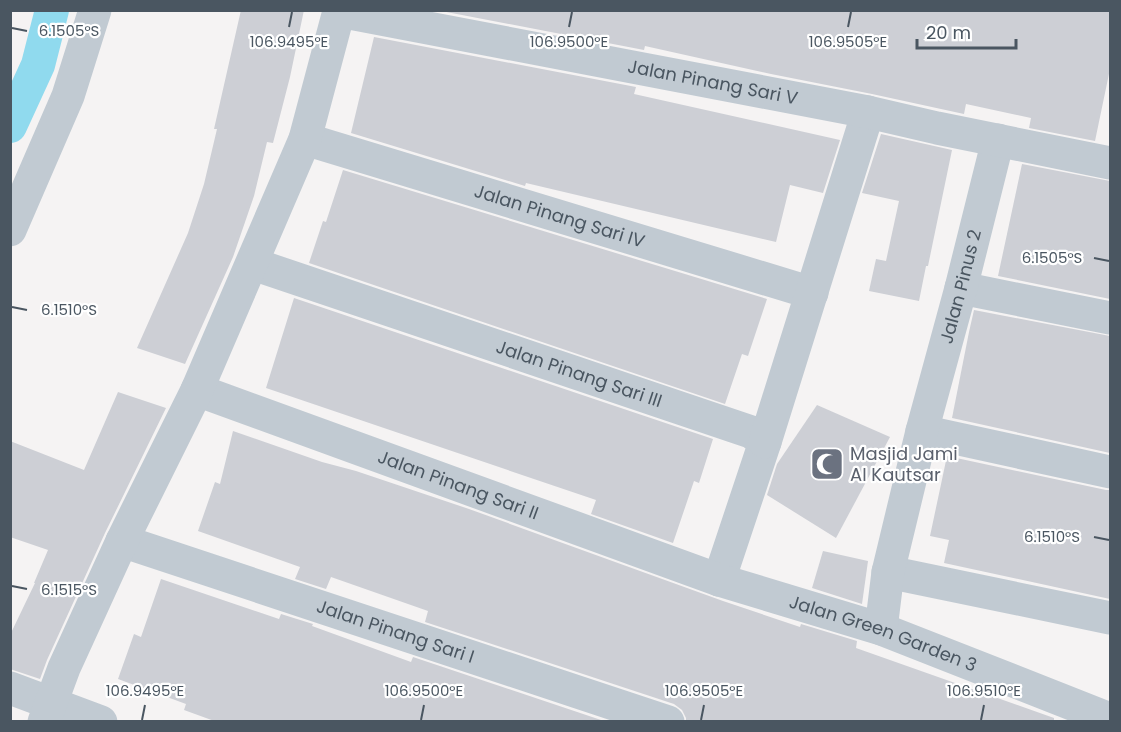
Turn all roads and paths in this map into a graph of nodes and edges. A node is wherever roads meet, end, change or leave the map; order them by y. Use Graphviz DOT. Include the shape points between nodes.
graph roads {
  1 [pos="95,10"];
  2 [pos="339,11"];
  3 [pos="868,112"];
  4 [pos="306,139"];
  5 [pos="998,140"];
  6 [pos="1110,163"];
  7 [pos="10,230"];
  8 [pos="253,264"];
  9 [pos="961,288"];
  10 [pos="812,293"];
  11 [pos="1110,318"];
  12 [pos="197,390"];
  13 [pos="922,431"];
  14 [pos="765,442"];
  15 [pos="1110,472"];
  16 [pos="122,541"];
  17 [pos="888,572"];
  18 [pos="719,580"];
  19 [pos="1110,618"];
  20 [pos="881,628"];
  21 [pos="10,688"];
  22 [pos="47,712"];
  23 [pos="1110,719"];
  24 [pos="100,722"];
  25 [pos="668,722"];
  1 -- 7 [label="street" via="68,96"];
  2 -- 3 [label="street, Jalan Pinang Sari V"];
  2 -- 4 [label="street, Jalan Pinang Sari V"];
  3 -- 5 [label="street, Jalan Pinang Sari V"];
  3 -- 10 [label="street"];
  4 -- 8 [label="street"];
  4 -- 10 [label="street, Jalan Pinang Sari IV"];
  5 -- 6 [label="street, Jalan Pinang Sari V"];
  5 -- 9 [label="street, Jalan Pinus 2"];
  8 -- 12 [label="street"];
  8 -- 14 [label="street, Jalan Pinang Sari III" via="751,432"];
  9 -- 11 [label="street"];
  9 -- 13 [label="street, Jalan Pinus 2"];
  10 -- 14 [label="street"];
  12 -- 16 [label="street"];
  12 -- 18 [label="street, Jalan Pinang Sari II"];
  13 -- 15 [label="street"];
  13 -- 17 [label="street, Jalan Pinus 2"];
  14 -- 18 [label="street"];
  16 -- 22 [label="street"];
  16 -- 25 [label="street, Jalan Pinang Sari I"];
  17 -- 19 [label="street"];
  17 -- 20 [label="street, Jalan Pinus 2"];
  18 -- 20 [label="street, Jalan Green Garden 3"];
  20 -- 23 [label="street, Jalan Green Garden 3"];
  21 -- 22 [label="street"];
  22 -- 24 [label="street"];
}
